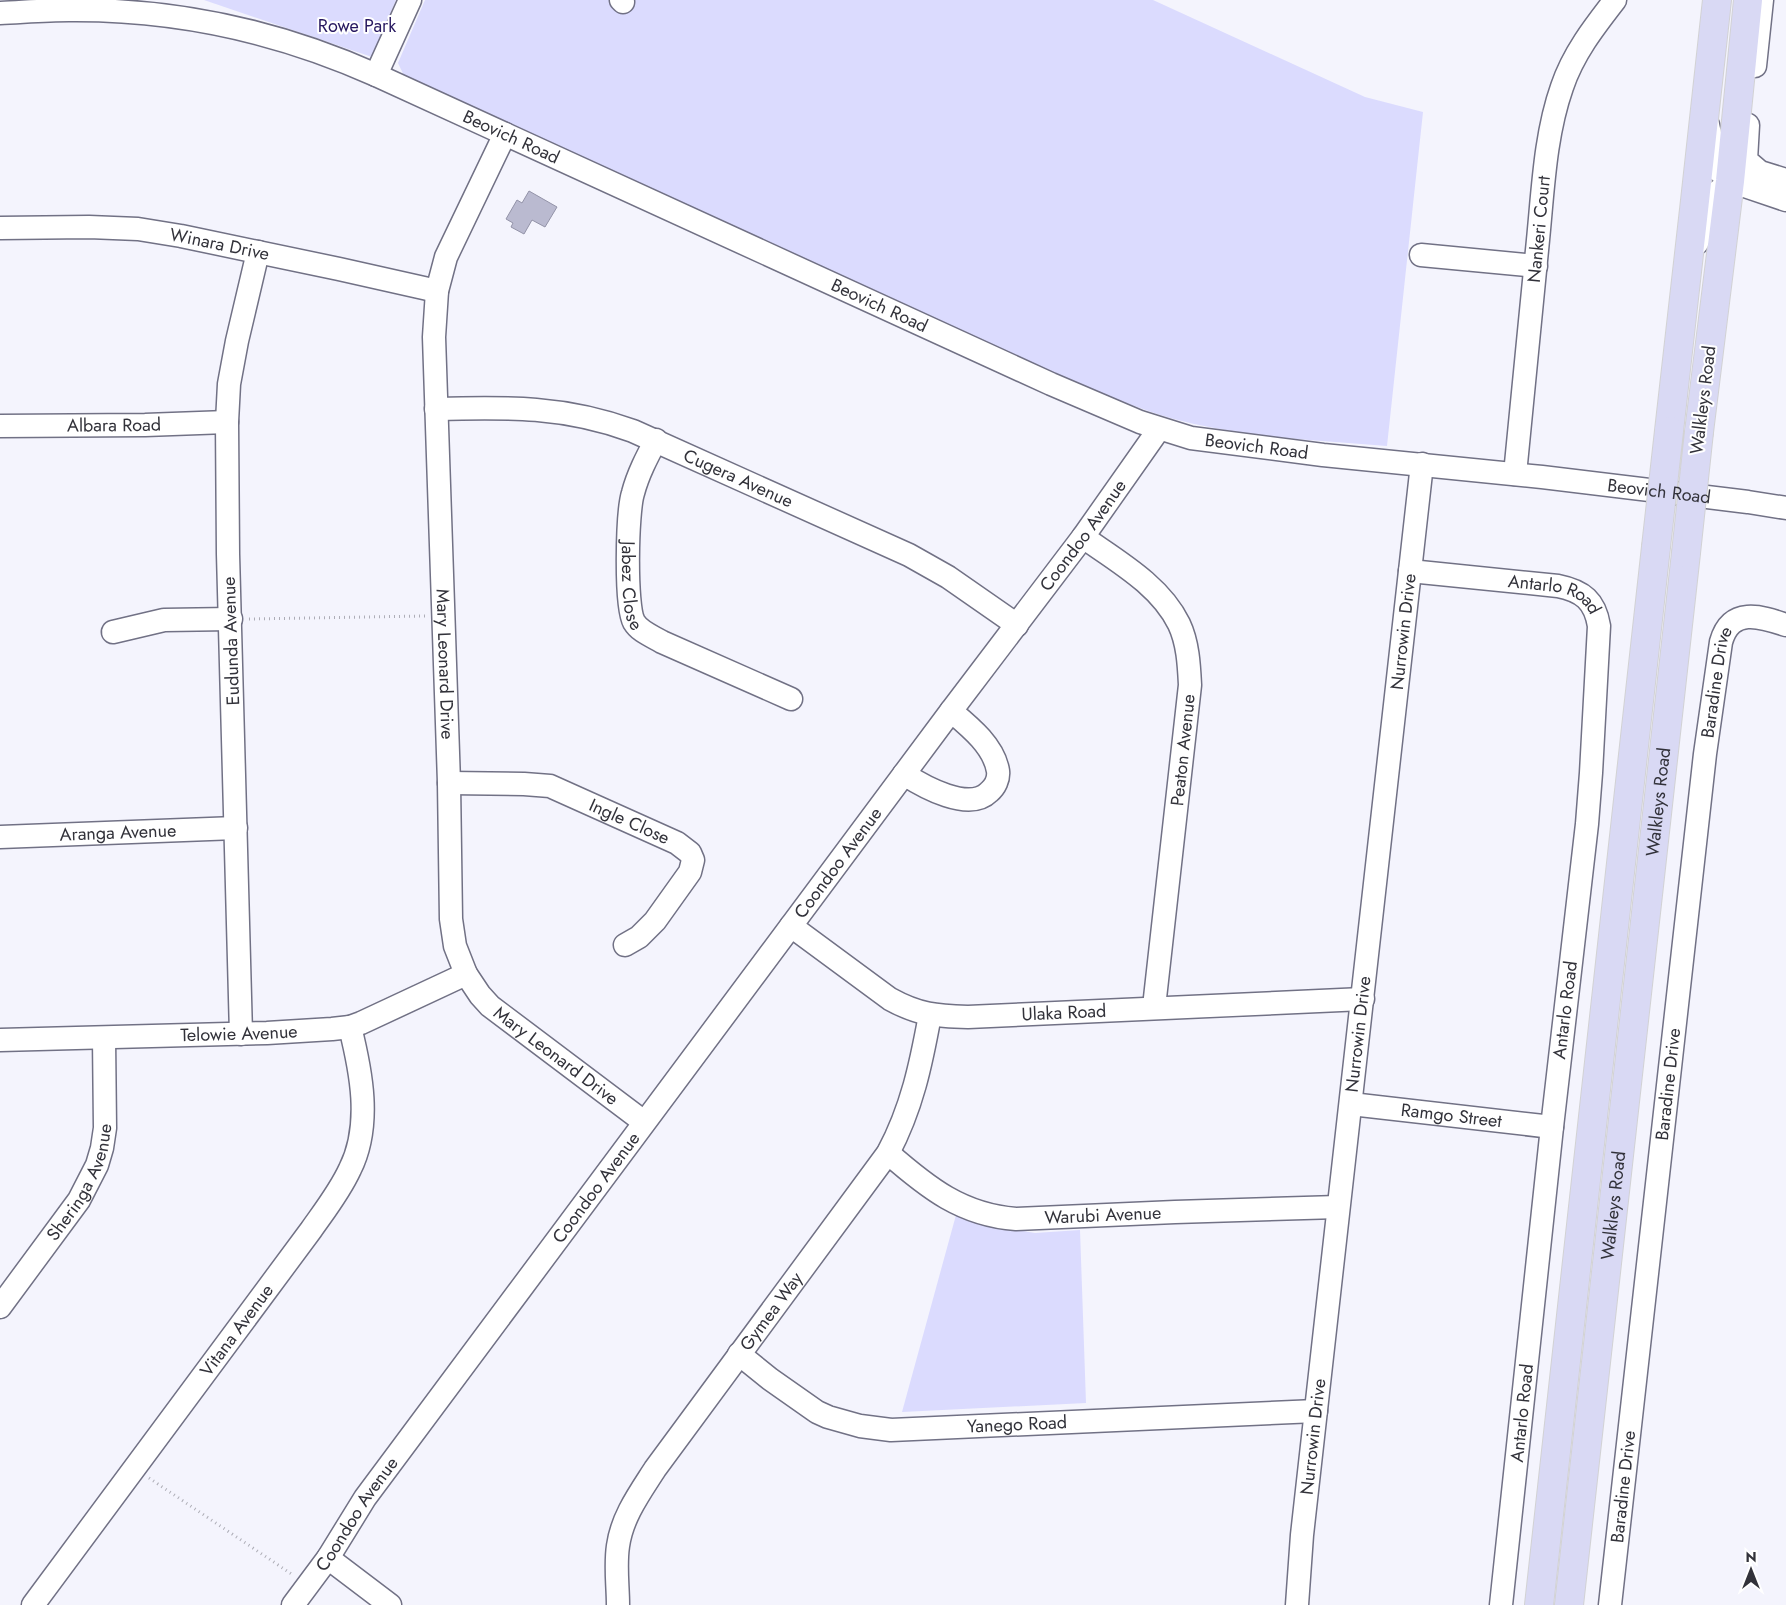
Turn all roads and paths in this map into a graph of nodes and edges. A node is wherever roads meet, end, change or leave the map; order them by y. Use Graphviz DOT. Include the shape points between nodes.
graph roads {
  1 [pos="410,0"];
  2 [pos="1615,0"];
  3 [pos="1717,0"];
  4 [pos="1748,0"];
  5 [pos="1762,0"];
  6 [pos="12,9"];
  7 [pos="376,75"];
  8 [pos="1705,109"];
  9 [pos="505,134"];
  10 [pos="1760,172"];
  11 [pos="1786,180"];
  12 [pos="1730,181"];
  13 [pos="1786,200"];
  14 [pos="0,228"];
  15 [pos="258,252"];
  16 [pos="1421,255"];
  17 [pos="1689,260"];
  18 [pos="1536,266"];
  19 [pos="437,291"];
  20 [pos="436,409"];
  21 [pos="227,422"];
  22 [pos="0,426"];
  23 [pos="1159,429"];
  24 [pos="656,440"];
  25 [pos="1422,464"];
  26 [pos="1515,474"];
  27 [pos="1786,508"];
  28 [pos="1083,537"];
  29 [pos="1410,571"];
  30 [pos="443,616"];
  31 [pos="231,619"];
  32 [pos="1017,624"];
  33 [pos="1786,625"];
  34 [pos="113,632"];
  35 [pos="791,700"];
  36 [pos="951,711"];
  37 [pos="904,774"];
  38 [pos="448,783"];
  39 [pos="236,828"];
  40 [pos="0,837"];
  41 [pos="791,926"];
  42 [pos="625,945"];
  43 [pos="466,974"];
  44 [pos="1363,998"];
  45 [pos="1154,1007"];
  46 [pos="930,1015"];
  47 [pos="350,1026"];
  48 [pos="241,1034"];
  49 [pos="104,1038"];
  50 [pos="0,1040"];
  51 [pos="1351,1104"];
  52 [pos="644,1122"];
  53 [pos="1552,1127"];
  54 [pos="888,1153"];
  55 [pos="1338,1207"];
  56 [pos="0,1307"];
  57 [pos="739,1354"];
  58 [pos="1316,1411"];
  59 [pos="134,1468"];
  60 [pos="328,1558"];
  61 [pos="308,1585"];
  62 [pos="33,1605"];
  63 [pos="293,1605"];
  64 [pos="390,1605"];
  65 [pos="618,1605"];
  66 [pos="1297,1605"];
  67 [pos="1501,1605"];
  68 [pos="1539,1605"];
  69 [pos="1569,1605"];
  70 [pos="1610,1605"];
  1 -- 7 [label="street"];
  2 -- 18 [label="street, Nankeri Court" via="1586,39 1562,87 1548,152"];
  3 -- 8 [label="main road, Walkleys Road"];
  4 -- 12 [label="main road, Walkleys Road"];
  5 -- 10 [label="street" via="1746,143 1746,160"];
  6 -- 7 [label="street, Beovich Road" via="101,11 188,18 290,42"];
  7 -- 9 [label="street, Beovich Road"];
  8 -- 12 [label="street" via="1718,170"];
  8 -- 17 [label="main road, Walkleys Road"];
  9 -- 19 [label="street, Mary Leonard Drive" via="446,256"];
  9 -- 23 [label="street, Beovich Road" via="1051,384"];
  10 -- 11 [label="street"];
  10 -- 12 [label="street"];
  12 -- 13 [label="street"];
  12 -- 17 [label="street" via="1714,195"];
  12 -- 69 [label="main road, Walkleys Road, bridge" via="1699,432"];
  14 -- 15 [label="street, Winara Drive" via="138,229"];
  15 -- 19 [label="street, Winara Drive"];
  15 -- 21 [label="street, Eudunda Avenue" via="237,341"];
  16 -- 18 [label="street"];
  17 -- 68 [label="main road, Walkleys Road, bridge"];
  18 -- 26 [label="street, Nankeri Court"];
  19 -- 20 [label="street, Mary Leonard Drive" via="434,337"];
  20 -- 24 [label="street, Cugera Avenue" via="516,408 568,412 612,423"];
  20 -- 30 [label="street, Mary Leonard Drive"];
  21 -- 22 [label="street, Albara Road"];
  21 -- 31 [label="street, Eudunda Avenue"];
  23 -- 25 [label="street, Beovich Road" via="1221,443"];
  23 -- 28 [label="street, Coondoo Avenue"];
  24 -- 32 [label="street, Cugera Avenue" via="909,555 948,576"];
  24 -- 35 [label="street, Jabez Close" via="637,480 629,515 629,588 633,620 662,642"];
  25 -- 26 [label="street, Beovich Road"];
  25 -- 29 [label="street, Nurrowin Drive"];
  26 -- 27 [label="street, Beovich Road"];
  28 -- 32 [label="street, Coondoo Avenue"];
  28 -- 45 [label="street, Peaton Avenue" via="1125,566 1162,599 1179,625 1189,666 1190,685"];
  29 -- 44 [label="street, Nurrowin Drive"];
  29 -- 53 [label="street, Antarlo Road" via="1573,589 1589,600 1598,616 1590,790"];
  30 -- 31 [label="path"];
  30 -- 38 [label="street, Mary Leonard Drive"];
  31 -- 34 [label="street" via="164,620"];
  31 -- 39 [label="street, Eudunda Avenue"];
  32 -- 36 [label="street, Coondoo Avenue"];
  33 -- 70 [label="street, Baradine Drive" via="1766,618 1742,618 1728,626 1721,642 1704,764"];
  36 -- 37 [label="street, Coondoo Avenue"];
  36 -- 37 [label="street" via="972,729 990,752 998,771 993,788 968,800 941,792"];
  37 -- 41 [label="street, Coondoo Avenue"];
  38 -- 42 [label="street, Ingle Close" via="550,786 677,843 690,853 693,860 690,872 655,922"];
  38 -- 43 [label="street, Mary Leonard Drive" via="451,919 455,946"];
  39 -- 40 [label="street, Aranga Avenue"];
  39 -- 48 [label="street, Eudunda Avenue"];
  41 -- 46 [label="street, Ulaka Road" via="890,999"];
  41 -- 52 [label="street, Coondoo Avenue"];
  43 -- 47 [label="street, Telowie Avenue"];
  43 -- 52 [label="street, Mary Leonard Drive" via="480,995 499,1014"];
  44 -- 45 [label="street, Ulaka Road"];
  44 -- 51 [label="street, Nurrowin Drive"];
  45 -- 46 [label="street, Ulaka Road" via="968,1017"];
  46 -- 54 [label="street, Gymea Way" via="921,1067"];
  47 -- 48 [label="street, Telowie Avenue"];
  47 -- 59 [label="street, Vitana Avenue" via="362,1100 359,1140 351,1167 311,1230"];
  48 -- 49 [label="street, Telowie Avenue"];
  49 -- 50 [label="street, Telowie Avenue"];
  49 -- 56 [label="street, Sheringa Avenue" via="105,1128 97,1165 78,1200"];
  51 -- 53 [label="street, Ramgo Street"];
  51 -- 55 [label="street, Nurrowin Drive"];
  52 -- 60 [label="street, Coondoo Avenue" via="365,1498"];
  53 -- 67 [label="street, Antarlo Road"];
  54 -- 55 [label="street, Warubi Avenue" via="944,1197 972,1210 1002,1218"];
  54 -- 57 [label="street, Gymea Way"];
  55 -- 58 [label="street, Nurrowin Drive"];
  57 -- 58 [label="street, Yanego Road" via="817,1412 875,1429"];
  57 -- 65 [label="street, Gymea Way" via="629,1511 618,1546"];
  58 -- 66 [label="street, Nurrowin Drive"];
  59 -- 61 [label="path"];
  59 -- 62 [label="street, Vitana Avenue"];
  60 -- 61 [label="street, Coondoo Avenue"];
  60 -- 64 [label="street"];
  61 -- 63 [label="street, Coondoo Avenue"];
}
